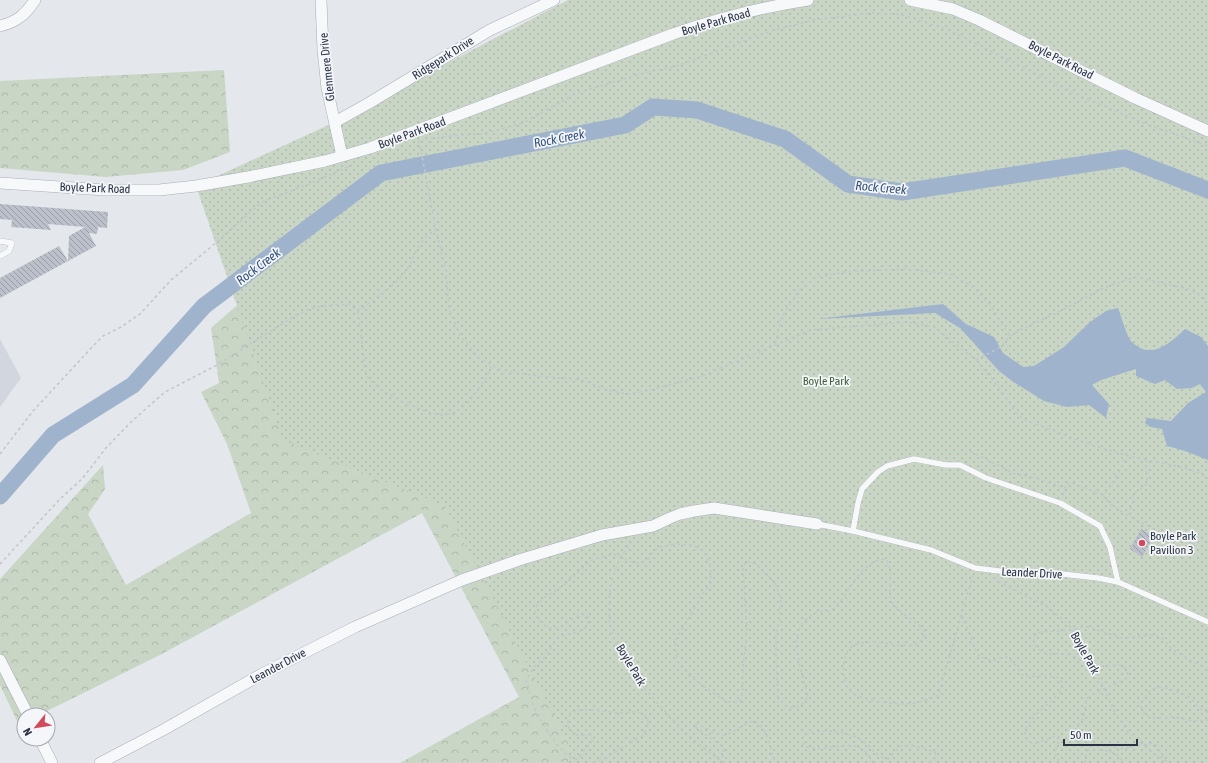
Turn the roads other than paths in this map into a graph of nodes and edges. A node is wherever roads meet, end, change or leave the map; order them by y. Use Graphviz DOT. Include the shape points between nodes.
graph roads {
  1 [pos="35,0"];
  2 [pos="321,0"];
  3 [pos="554,0"];
  4 [pos="808,0"];
  5 [pos="910,0"];
  6 [pos="0,26"];
  7 [pos="335,122"];
  8 [pos="1208,131"];
  9 [pos="342,156"];
  10 [pos="0,183"];
  11 [pos="0,241"];
  12 [pos="0,256"];
  13 [pos="818,524"];
  14 [pos="853,531"];
  15 [pos="1118,582"];
  16 [pos="1208,622"];
  17 [pos="0,660"];
  18 [pos="24,707"];
  19 [pos="44,747"];
  20 [pos="52,763"];
  21 [pos="100,763"];
  1 -- 6 [label="street" via="23,16 10,24"];
  2 -- 7 [label="street, Glenmere Drive" via="327,88"];
  3 -- 7 [label="street, Ridgepark Drive" via="490,30"];
  4 -- 9 [label="street, Boyle Park Road" via="700,25 370,148"];
  5 -- 8 [label="street, Boyle Park Road" via="953,9 972,17 1135,98"];
  7 -- 9 [label="street, Glenmere Drive"];
  9 -- 10 [label="street, Boyle Park Road" via="248,177 159,190 105,190"];
  11 -- 12 [label="lane" via="12,243 9,251"];
  13 -- 14 [label="lane"];
  13 -- 21 [label="street, Leander Drive" via="714,508 670,518 653,526 602,535 527,557 462,580 348,630"];
  14 -- 15 [label="lane, Leander Drive" via="931,550 975,568 1016,573 1054,573"];
  14 -- 15 [label="lane" via="862,489 887,466 914,459 960,465 986,478 1060,503 1100,526 1110,546"];
  15 -- 16 [label="lane, Leander Drive"];
  17 -- 18 [label="street"];
  19 -- 20 [label="street"];
}
